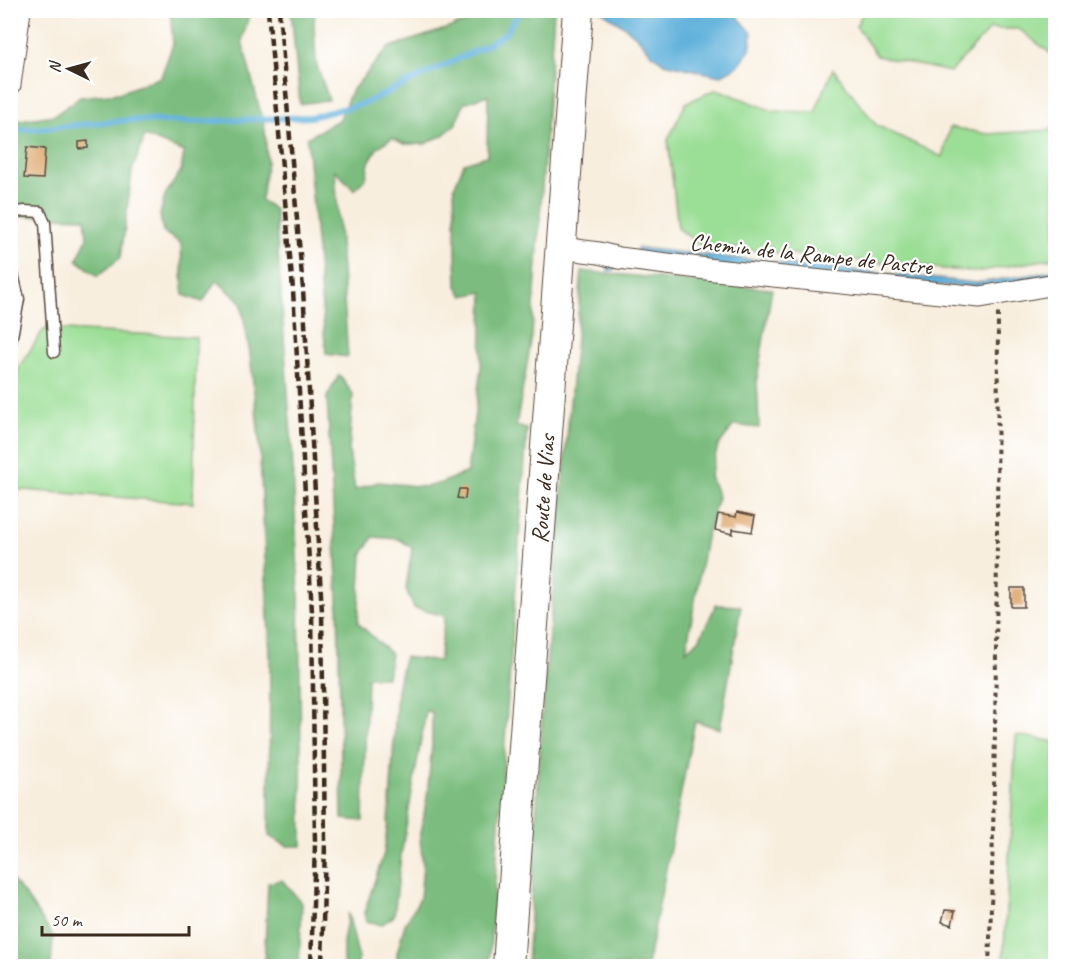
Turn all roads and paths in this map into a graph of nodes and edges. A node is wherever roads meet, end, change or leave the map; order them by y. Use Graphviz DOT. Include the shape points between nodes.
graph roads {
  1 [pos="20,10"];
  2 [pos="578,16"];
  3 [pos="10,85"];
  4 [pos="10,213"];
  5 [pos="561,248"];
  6 [pos="10,262"];
  7 [pos="1056,284"];
  8 [pos="998,294"];
  9 [pos="10,347"];
  10 [pos="54,352"];
  11 [pos="508,966"];
  12 [pos="989,966"];
  1 -- 3 [label="street"];
  2 -- 5 [label="main road, Route de Vias"];
  4 -- 10 [label="lane" via="39,212 45,224"];
  5 -- 8 [label="street, Chemin de la Rampe de Pastre" via="882,288 980,297"];
  5 -- 11 [label="main road, Route de Vias"];
  6 -- 9 [label="lane" via="19,299"];
  7 -- 8 [label="street, Chemin de la Rampe de Pastre"];
  8 -- 12 [label="path" via="994,851"];
}
